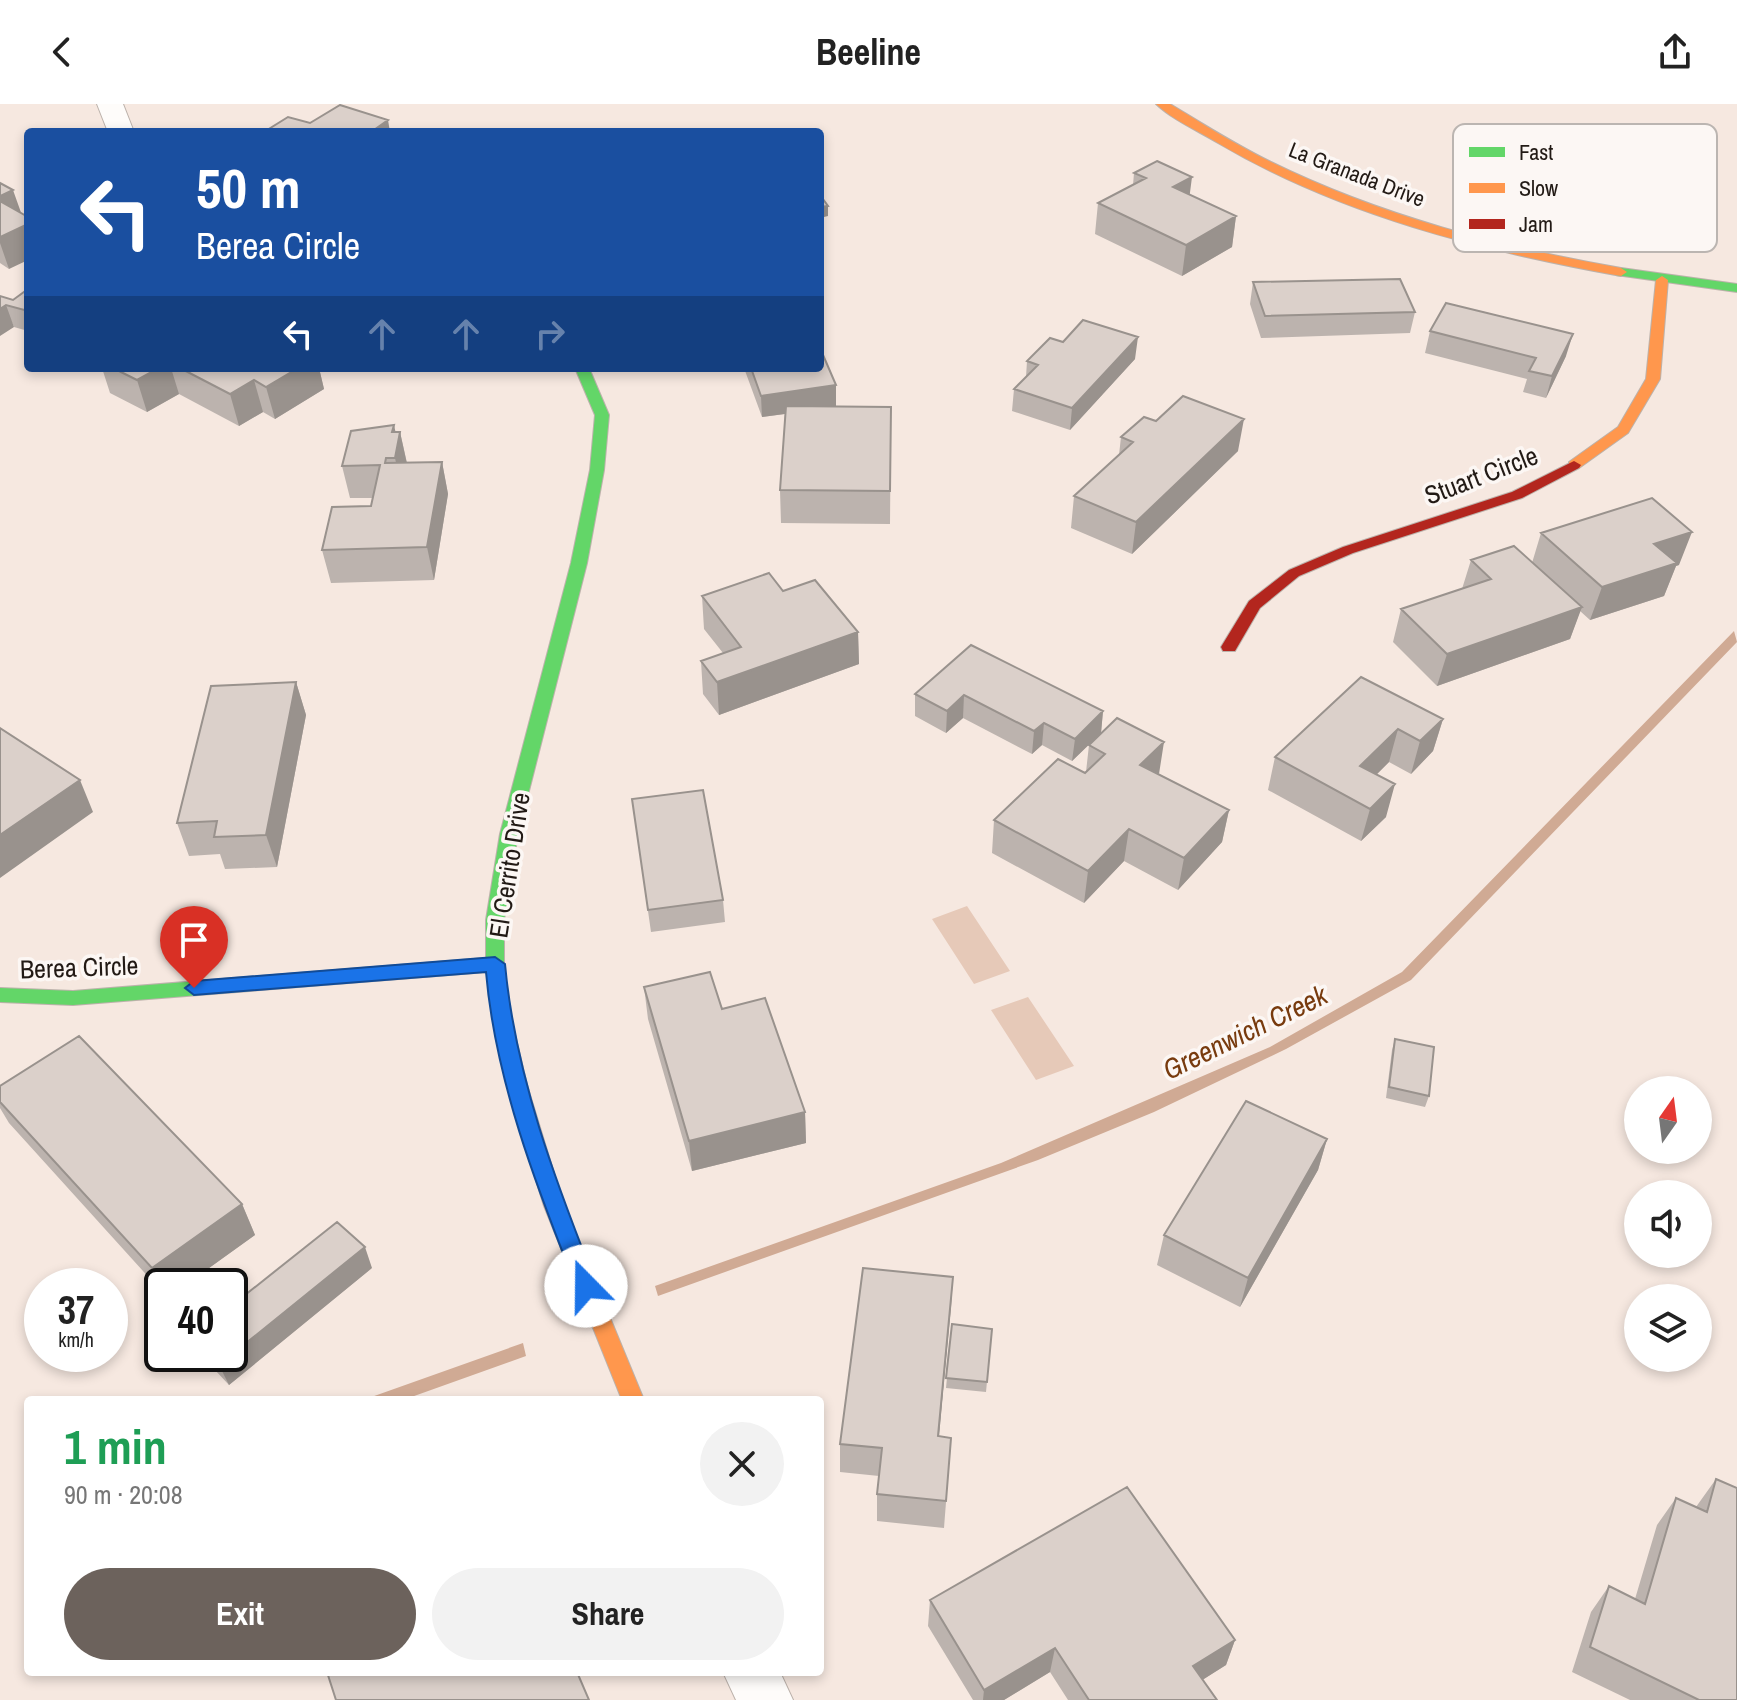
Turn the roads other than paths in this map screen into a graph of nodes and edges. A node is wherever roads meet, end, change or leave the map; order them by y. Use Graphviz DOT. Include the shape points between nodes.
graph roads {
  1 [pos="110,104"];
  2 [pos="1162,104"];
  3 [pos="119,128"];
  4 [pos="1453,233"];
  5 [pos="1521,252"];
  6 [pos="1662,280"];
  7 [pos="1737,288"];
  8 [pos="584,372"];
  9 [pos="1229,647"];
  10 [pos="495,964"];
  11 [pos="0,995"];
  12 [pos="631,1396"];
  13 [pos="752,1676"];
  14 [pos="766,1700"];
  1 -- 3 [label="street"];
  2 -- 4 [label="street, La Granada Drive" via="1266,164 1388,215"];
  5 -- 6 [label="street, La Granada Drive"];
  6 -- 7 [label="street, La Granada Drive"];
  6 -- 9 [label="street, Stuart Circle" via="1653,379 1623,430 1588,458 1517,495 1294,573 1254,605"];
  8 -- 10 [label="street, El Cerrito Drive" via="602,415 597,470 579,563 509,834 495,920"];
  10 -- 11 [label="street, Berea Circle" via="73,998"];
  10 -- 12 [label="street, El Cerrito Drive" via="517,1085 554,1206"];
  13 -- 14 [label="street"];
}
